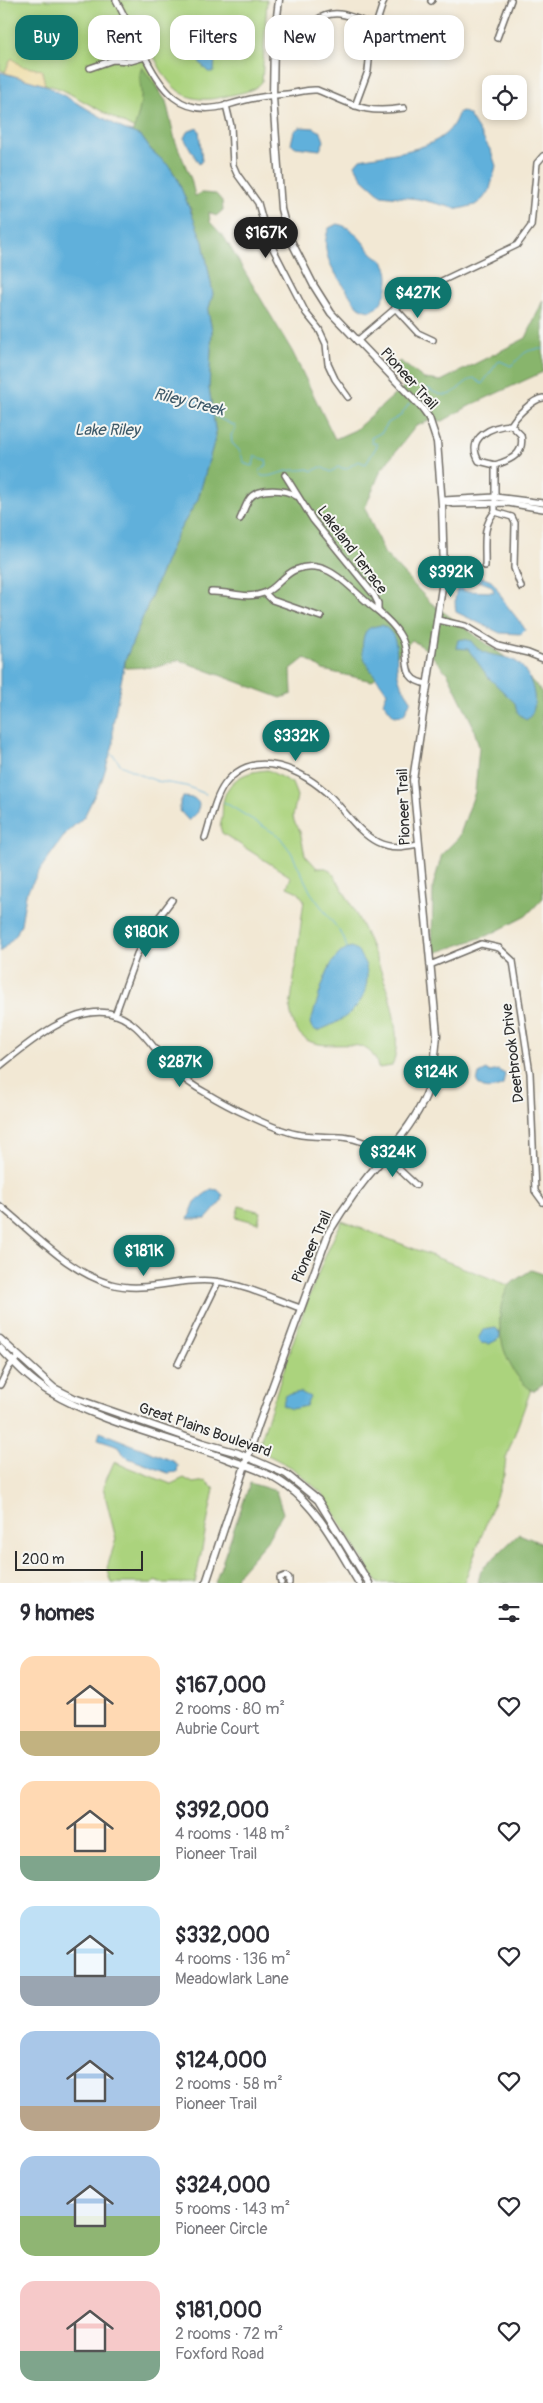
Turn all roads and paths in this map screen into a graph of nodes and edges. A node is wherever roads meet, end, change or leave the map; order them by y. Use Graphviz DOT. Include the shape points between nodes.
graph roads {
  1 [pos="116,0"];
  2 [pos="279,0"];
  3 [pos="384,0"];
  4 [pos="511,0"];
  5 [pos="124,15"];
  6 [pos="324,15"];
  7 [pos="379,15"];
  8 [pos="344,16"];
  9 [pos="497,38"];
  10 [pos="113,60"];
  11 [pos="113,60"];
  12 [pos="137,60"];
  13 [pos="147,60"];
  14 [pos="369,60"];
  15 [pos="90,68"];
  16 [pos="273,94"];
  17 [pos="226,105"];
  18 [pos="355,106"];
  19 [pos="404,108"];
  20 [pos="543,156"];
  21 [pos="395,308"];
  22 [pos="433,340"];
  23 [pos="357,341"];
  24 [pos="348,397"];
  25 [pos="543,398"];
  26 [pos="511,425"];
  27 [pos="495,465"];
  28 [pos="285,475"];
  29 [pos="297,496"];
  30 [pos="495,500"];
  31 [pos="442,501"];
  32 [pos="543,503"];
  33 [pos="543,509"];
  34 [pos="495,512"];
  35 [pos="240,520"];
  36 [pos="485,566"];
  37 [pos="521,587"];
  38 [pos="211,592"];
  39 [pos="265,593"];
  40 [pos="378,611"];
  41 [pos="321,617"];
  42 [pos="438,620"];
  43 [pos="543,659"];
  44 [pos="427,687"];
  45 [pos="205,838"];
  46 [pos="418,844"];
  47 [pos="172,900"];
  48 [pos="430,965"];
  49 [pos="115,1015"];
  50 [pos="0,1066"];
  51 [pos="384,1157"];
  52 [pos="416,1185"];
  53 [pos="543,1202"];
  54 [pos="0,1206"];
  55 [pos="218,1282"];
  56 [pos="300,1308"];
  57 [pos="0,1339"];
  58 [pos="0,1348"];
  59 [pos="15,1359"];
  60 [pos="178,1364"];
  61 [pos="0,1386"];
  62 [pos="247,1456"];
  63 [pos="244,1465"];
  64 [pos="206,1583"];
  65 [pos="281,1583"];
  66 [pos="289,1583"];
  67 [pos="359,1583"];
  68 [pos="369,1583"];
  1 -- 5 [label="street"];
  2 -- 16 [label="main road, Pioneer Trail"];
  3 -- 7 [label="street"];
  4 -- 9 [label="street"];
  6 -- 8 [label="street" via="333,13"];
  10 -- 12 [label="street"];
  11 -- 15 [label="street"];
  13 -- 17 [label="street" via="160,85 174,98 198,108"];
  14 -- 18 [label="street"];
  16 -- 17 [label="street"];
  16 -- 18 [label="street" via="317,90"];
  16 -- 23 [label="main road, Pioneer Trail" via="280,202 286,229 322,300"];
  17 -- 24 [label="street" via="231,126 233,165 258,203 268,239 306,313 319,329 326,344 328,364"];
  18 -- 19 [label="street" via="379,112"];
  20 -- 21 [label="street" via="537,163 531,226 517,244 424,287"];
  21 -- 22 [label="street" via="418,333"];
  21 -- 23 [label="street"];
  23 -- 31 [label="main road, Pioneer Trail" via="415,400 428,418 438,442"];
  25 -- 26 [label="street" via="519,413"];
  26 -- 27 [label="street" via="521,435 520,450 511,460"];
  26 -- 27 [label="street" via="489,429 477,442 479,460"];
  27 -- 30 [label="street"];
  28 -- 29 [label="street, Lakeland Terrace"];
  29 -- 35 [label="street" via="287,492 260,492 250,498"];
  29 -- 40 [label="street, Lakeland Terrace" via="374,595"];
  30 -- 31 [label="street" via="453,498"];
  30 -- 32 [label="street"];
  30 -- 33 [label="street"];
  30 -- 34 [label="street"];
  31 -- 42 [label="main road, Pioneer Trail" via="444,574"];
  34 -- 36 [label="street" via="487,523"];
  34 -- 37 [label="street" via="512,517 515,522 514,568"];
  38 -- 39 [label="street" via="251,596"];
  39 -- 40 [label="street" via="294,570 313,566 333,572"];
  39 -- 41 [label="street" via="272,600"];
  40 -- 44 [label="street, Lakeland Terrace" via="393,625 403,642 411,677"];
  42 -- 43 [label="street" via="465,626 498,646 528,652"];
  42 -- 44 [label="main road, Pioneer Trail"];
  44 -- 46 [label="main road, Pioneer Trail" via="413,780"];
  45 -- 46 [label="street" via="226,783 237,772 250,766 273,764 314,783 378,843 391,847"];
  46 -- 48 [label="main road, Pioneer Trail"];
  47 -- 49 [label="street" via="137,954"];
  48 -- 51 [label="main road, Pioneer Trail" via="437,1035 427,1093 418,1113"];
  48 -- 53 [label="street, Deerbrook Drive" via="481,944 499,948 513,962 530,1073 535,1191"];
  49 -- 50 [label="street" via="91,1012 66,1019"];
  49 -- 51 [label="street" via="130,1022 174,1070 207,1094 292,1133 351,1139 372,1147"];
  51 -- 52 [label="street"];
  51 -- 56 [label="main road, Pioneer Trail" via="342,1209 329,1232"];
  54 -- 55 [label="street" via="79,1269 112,1285 136,1288 191,1281"];
  55 -- 56 [label="street"];
  55 -- 60 [label="street"];
  56 -- 62 [label="main road, Pioneer Trail"];
  57 -- 59 [label="main road, Great Plains Boulevard"];
  58 -- 59 [label="main road, Great Plains Boulevard"];
  59 -- 61 [label="street"];
  59 -- 62 [label="main road, Great Plains Boulevard" via="54,1388 74,1398"];
  59 -- 63 [label="main road, Great Plains Boulevard" via="46,1390 74,1405"];
  62 -- 63 [label="main road, Pioneer Trail"];
  62 -- 68 [label="main road, Great Plains Boulevard" via="286,1474 314,1497"];
  63 -- 64 [label="main road, Pioneer Trail"];
  63 -- 67 [label="main road, Great Plains Boulevard" via="280,1481 308,1505"];
  65 -- 66 [label="street" via="280,1578 285,1576"];
}
